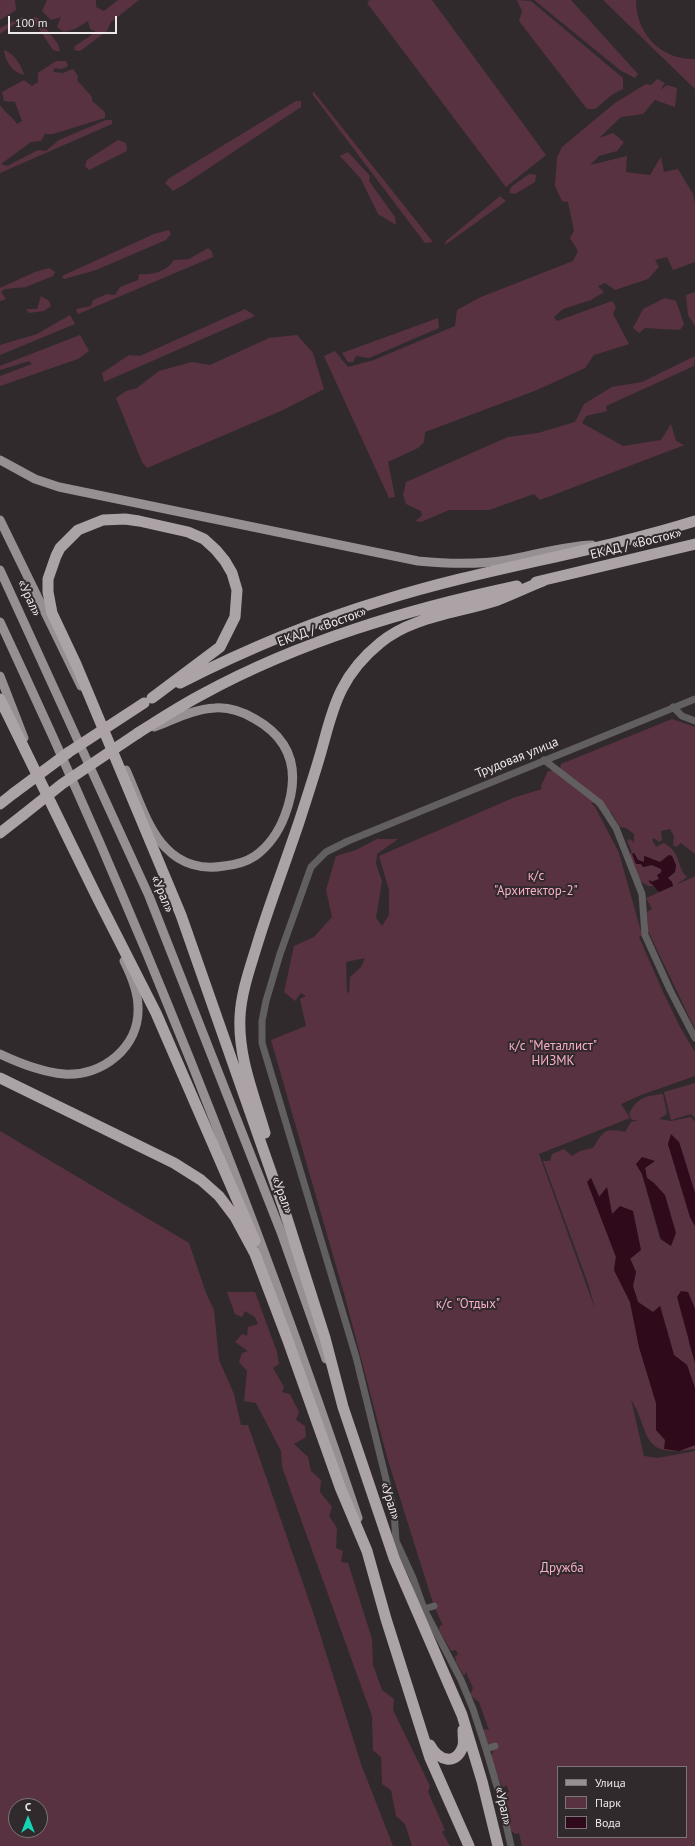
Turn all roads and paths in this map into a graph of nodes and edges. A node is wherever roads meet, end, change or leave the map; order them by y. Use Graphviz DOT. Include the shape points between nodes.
graph roads {
  1 [pos="0,460"];
  2 [pos="0,520"];
  3 [pos="695,521"];
  4 [pos="613,544"];
  5 [pos="695,544"];
  6 [pos="0,570"];
  7 [pos="543,581"];
  8 [pos="0,622"];
  9 [pos="0,676"];
  10 [pos="695,698"];
  11 [pos="0,699"];
  12 [pos="148,700"];
  13 [pos="673,707"];
  14 [pos="93,708"];
  15 [pos="695,721"];
  16 [pos="138,733"];
  17 [pos="106,736"];
  18 [pos="544,760"];
  19 [pos="40,780"];
  20 [pos="14,793"];
  21 [pos="0,798"];
  22 [pos="0,804"];
  23 [pos="12,823"];
  24 [pos="0,833"];
  25 [pos="0,836"];
  26 [pos="97,897"];
  27 [pos="695,1038"];
  28 [pos="0,1054"];
  29 [pos="0,1078"];
  30 [pos="284,1209"];
  31 [pos="287,1338"];
  32 [pos="335,1379"];
  33 [pos="368,1551"];
  34 [pos="434,1606"];
  35 [pos="424,1609"];
  36 [pos="462,1715"];
  37 [pos="416,1719"];
  38 [pos="495,1746"];
  39 [pos="486,1749"];
  40 [pos="469,1846"];
  41 [pos="498,1846"];
  42 [pos="511,1846"];
  1 -- 4 [label="main road" via="35,479 58,487 418,561 477,564 577,546"];
  2 -- 14 [label="main road" via="71,669"];
  3 -- 4 [label="highway, ЕКАД / «Восток»"];
  4 -- 12 [label="highway, ЕКАД / «Восток»" via="449,582 384,600 282,636 204,671"];
  5 -- 7 [label="highway, ЕКАД / «Восток»"];
  6 -- 32 [label="main road, «Урал»" via="152,904 278,1225"];
  7 -- 16 [label="highway, ЕКАД / «Восток»" via="462,598 383,620 308,646 202,694"];
  7 -- 30 [label="highway" via="498,600 420,622 401,630 381,642 361,660 342,689 253,957 240,1017 240,1043 245,1067 271,1153"];
  8 -- 33 [label="main road" via="137,933 230,1160 261,1239"];
  9 -- 19 [label="main road"];
  10 -- 13 [label="street, Трудовая улица"];
  11 -- 19 [label="highway"];
  12 -- 14 [label="highway" via="220,647 235,617 237,590 225,561 204,539 188,532 139,521 103,520 78,530 67,539 56,556 48,579 52,613"];
  12 -- 20 [label="highway, ЕКАД / «Восток», bridge" via="69,752"];
  13 -- 15 [label="street" via="682,716"];
  13 -- 18 [label="street, Трудовая улица"];
  14 -- 17 [label="highway"];
  16 -- 17 [label="main road" via="192,712 216,708 247,714 273,732 288,753 292,765 293,788 283,821 266,846 255,856 242,862 214,868 192,864 179,858 166,848 154,833 123,763"];
  16 -- 23 [label="highway, ЕКАД / «Восток», bridge" via="62,784"];
  17 -- 30 [label="highway" via="180,915"];
  18 -- 27 [label="street" via="600,803 616,828 642,894 645,935"];
  18 -- 35 [label="street, Трудовая улица" via="326,852 311,867 280,954 262,1022 262,1043 356,1357 394,1512 396,1541 414,1578"];
  19 -- 26 [label="highway"];
  20 -- 21 [label="highway"];
  20 -- 22 [label="highway, ЕКАД / «Восток»"];
  23 -- 24 [label="highway, ЕКАД / «Восток»"];
  23 -- 25 [label="main road"];
  26 -- 28 [label="main road" via="134,985 138,1006 133,1036 126,1047 109,1063 78,1074 50,1072"];
  26 -- 31 [label="highway" via="156,1013 226,1171 259,1251"];
  29 -- 31 [label="highway" via="174,1162 219,1196 247,1238"];
  30 -- 32 [label="highway" via="325,1338"];
  31 -- 33 [label="highway" via="340,1487"];
  32 -- 36 [label="highway, «Урал»" via="394,1558"];
  33 -- 37 [label="highway"];
  34 -- 35 [label="street"];
  35 -- 39 [label="street, Трудовая улица" via="461,1680"];
  36 -- 37 [label="highway" via="463,1745 460,1753 454,1758 447,1759 440,1758 434,1753"];
  36 -- 41 [label="highway, «Урал»"];
  37 -- 40 [label="highway" via="438,1780"];
  38 -- 39 [label="street"];
  39 -- 42 [label="street, Трудовая улица" via="500,1793"];
}
